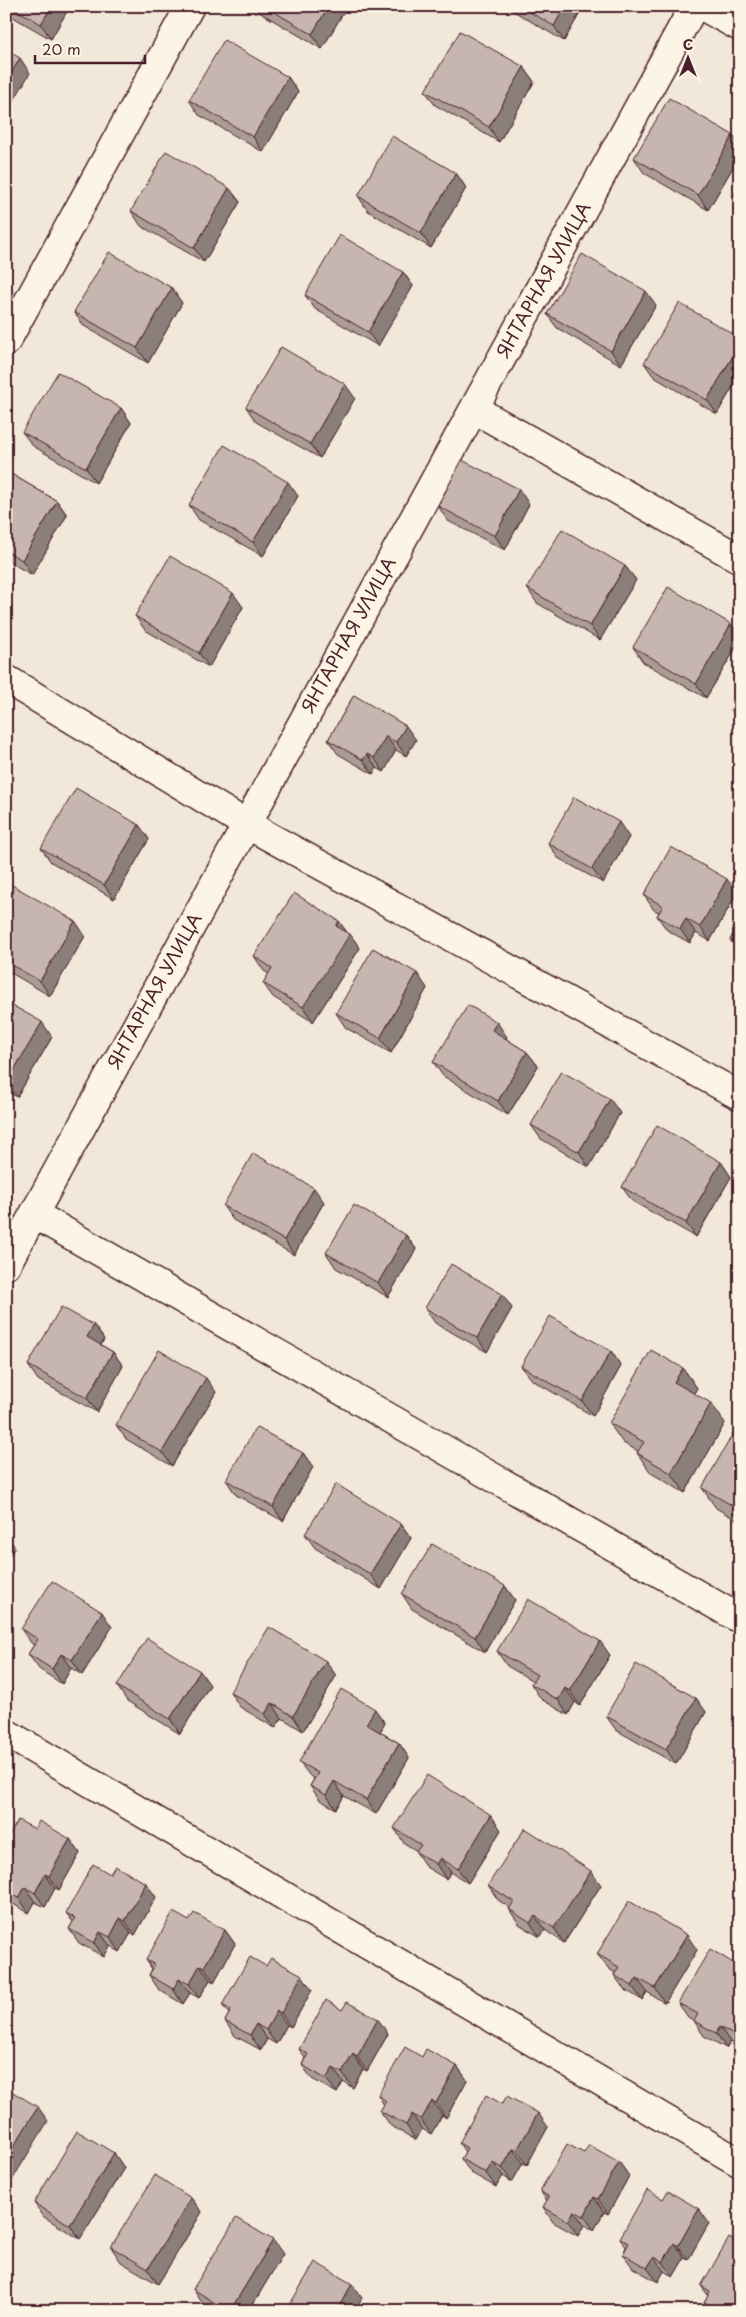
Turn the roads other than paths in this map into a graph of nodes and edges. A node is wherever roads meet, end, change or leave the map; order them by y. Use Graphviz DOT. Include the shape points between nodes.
graph roads {
  1 [pos="190,6"];
  2 [pos="694,6"];
  3 [pos="702,6"];
  4 [pos="740,27"];
  5 [pos="6,342"];
  6 [pos="474,409"];
  7 [pos="740,559"];
  8 [pos="6,679"];
  9 [pos="246,824"];
  10 [pos="740,1096"];
  11 [pos="34,1214"];
  12 [pos="6,1265"];
  13 [pos="740,1619"];
  14 [pos="6,1734"];
  15 [pos="740,2163"];
  1 -- 5 [label="street"];
  2 -- 6 [label="street, ЯНТАРНАЯ УЛИЦА"];
  3 -- 4 [label="street"];
  6 -- 7 [label="street"];
  6 -- 9 [label="street, ЯНТАРНАЯ УЛИЦА"];
  8 -- 9 [label="street"];
  9 -- 10 [label="street"];
  9 -- 11 [label="street, ЯНТАРНАЯ УЛИЦА"];
  11 -- 12 [label="street, ЯНТАРНАЯ УЛИЦА"];
  11 -- 13 [label="street"];
  14 -- 15 [label="street"];
}
